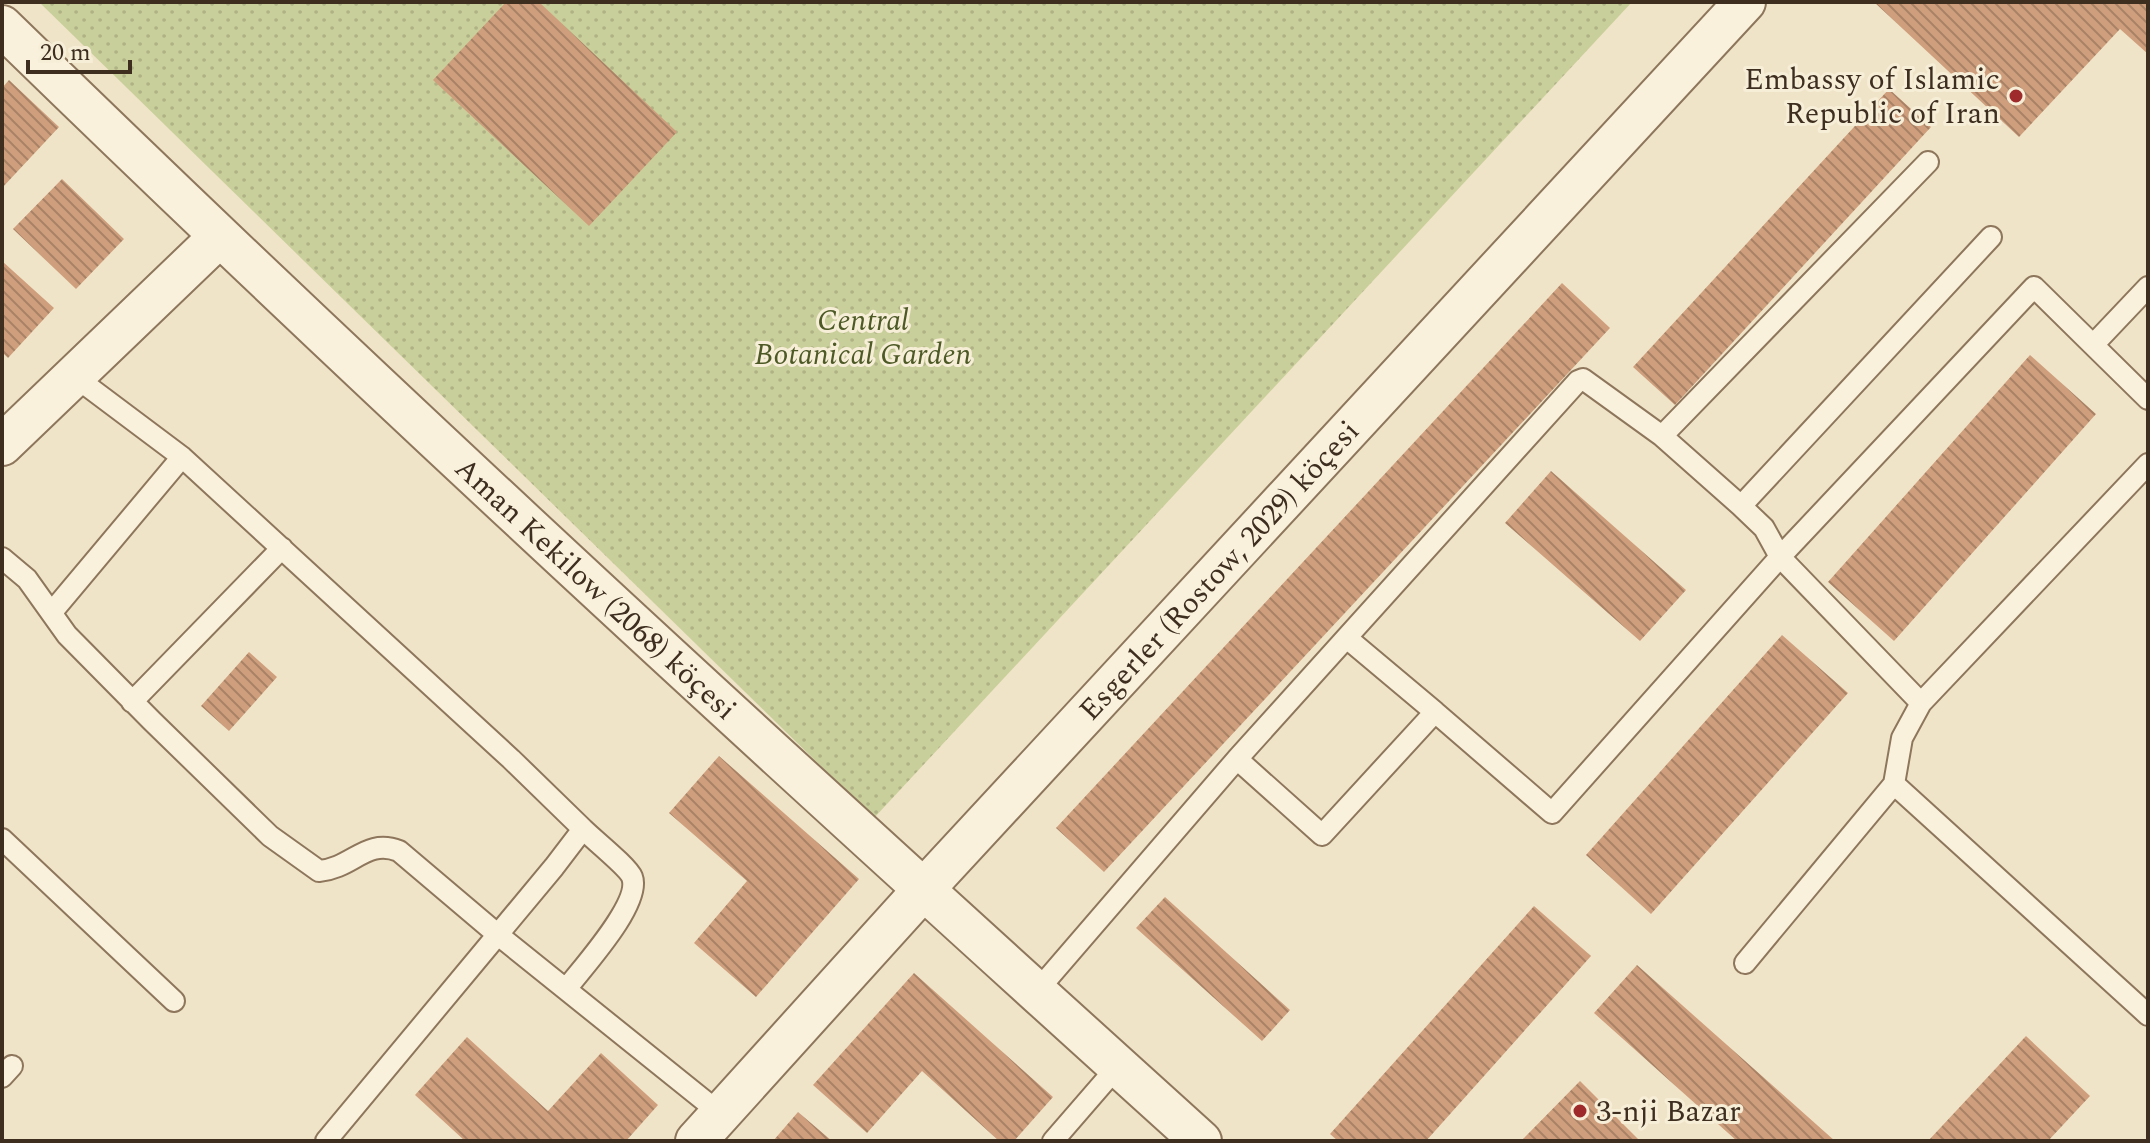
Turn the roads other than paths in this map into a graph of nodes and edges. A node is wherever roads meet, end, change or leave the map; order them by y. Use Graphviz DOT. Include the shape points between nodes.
graph roads {
  1 [pos="1745,2"];
  2 [pos="2,26"];
  3 [pos="1928,162"];
  4 [pos="219,237"];
  5 [pos="1991,237"];
  6 [pos="2148,287"];
  7 [pos="2093,345"];
  8 [pos="74,376"];
  9 [pos="2148,399"];
  10 [pos="1662,436"];
  11 [pos="2,445"];
  12 [pos="182,457"];
  13 [pos="2148,464"];
  14 [pos="1741,506"];
  15 [pos="282,548"];
  16 [pos="1780,557"];
  17 [pos="2,558"];
  18 [pos="52,612"];
  19 [pos="1348,639"];
  20 [pos="132,702"];
  21 [pos="1921,703"];
  22 [pos="1435,712"];
  23 [pos="1237,759"];
  24 [pos="1894,784"];
  25 [pos="583,829"];
  26 [pos="2,839"];
  27 [pos="923,890"];
  28 [pos="497,934"];
  29 [pos="1745,963"];
  30 [pos="567,988"];
  31 [pos="1037,991"];
  32 [pos="174,1001"];
  33 [pos="2148,1015"];
  34 [pos="1118,1066"];
  35 [pos="709,1128"];
  36 [pos="338,1137"];
  37 [pos="1053,1141"];
  38 [pos="1201,1141"];
  1 -- 27 [label="street, Esgerler (Rostow, 2029) köçesi"];
  2 -- 4 [label="street, Aman Kekilow (2068) köçesi"];
  3 -- 10 [label="lane"];
  4 -- 8 [label="street"];
  4 -- 27 [label="street, Aman Kekilow (2068) köçesi"];
  5 -- 14 [label="lane"];
  6 -- 7 [label="lane"];
  7 -- 9 [label="lane"];
  7 -- 16 [label="lane" via="2034,287"];
  8 -- 11 [label="street"];
  8 -- 12 [label="lane"];
  10 -- 14 [label="lane"];
  10 -- 19 [label="lane" via="1590,381 1578,381"];
  12 -- 15 [label="lane"];
  12 -- 18 [label="lane"];
  13 -- 21 [label="lane"];
  14 -- 16 [label="lane" via="1764,528"];
  15 -- 20 [label="lane"];
  15 -- 25 [label="lane"];
  16 -- 21 [label="lane"];
  16 -- 22 [label="lane" via="1552,813"];
  17 -- 18 [label="lane" via="27,579"];
  18 -- 20 [label="lane" via="67,635"];
  19 -- 22 [label="lane"];
  19 -- 23 [label="lane"];
  20 -- 28 [label="lane" via="270,836 319,871 333,870 384,845 399,851"];
  21 -- 24 [label="lane" via="1902,738"];
  22 -- 23 [label="lane" via="1322,835"];
  23 -- 31 [label="lane"];
  24 -- 29 [label="lane"];
  24 -- 33 [label="lane"];
  25 -- 28 [label="lane"];
  25 -- 30 [label="lane" via="632,876 634,893"];
  26 -- 32 [label="lane"];
  27 -- 31 [label="street, Aman Kekilow (2068) köçesi"];
  27 -- 35 [label="street, Esgerler (Rostow, 2029) köçesi"];
  28 -- 30 [label="lane"];
  28 -- 36 [label="lane"];
  30 -- 35 [label="lane"];
  31 -- 34 [label="street, Aman Kekilow (2068) köçesi"];
  34 -- 37 [label="lane"];
  34 -- 38 [label="street, Aman Kekilow (2068) köçesi"];
}
